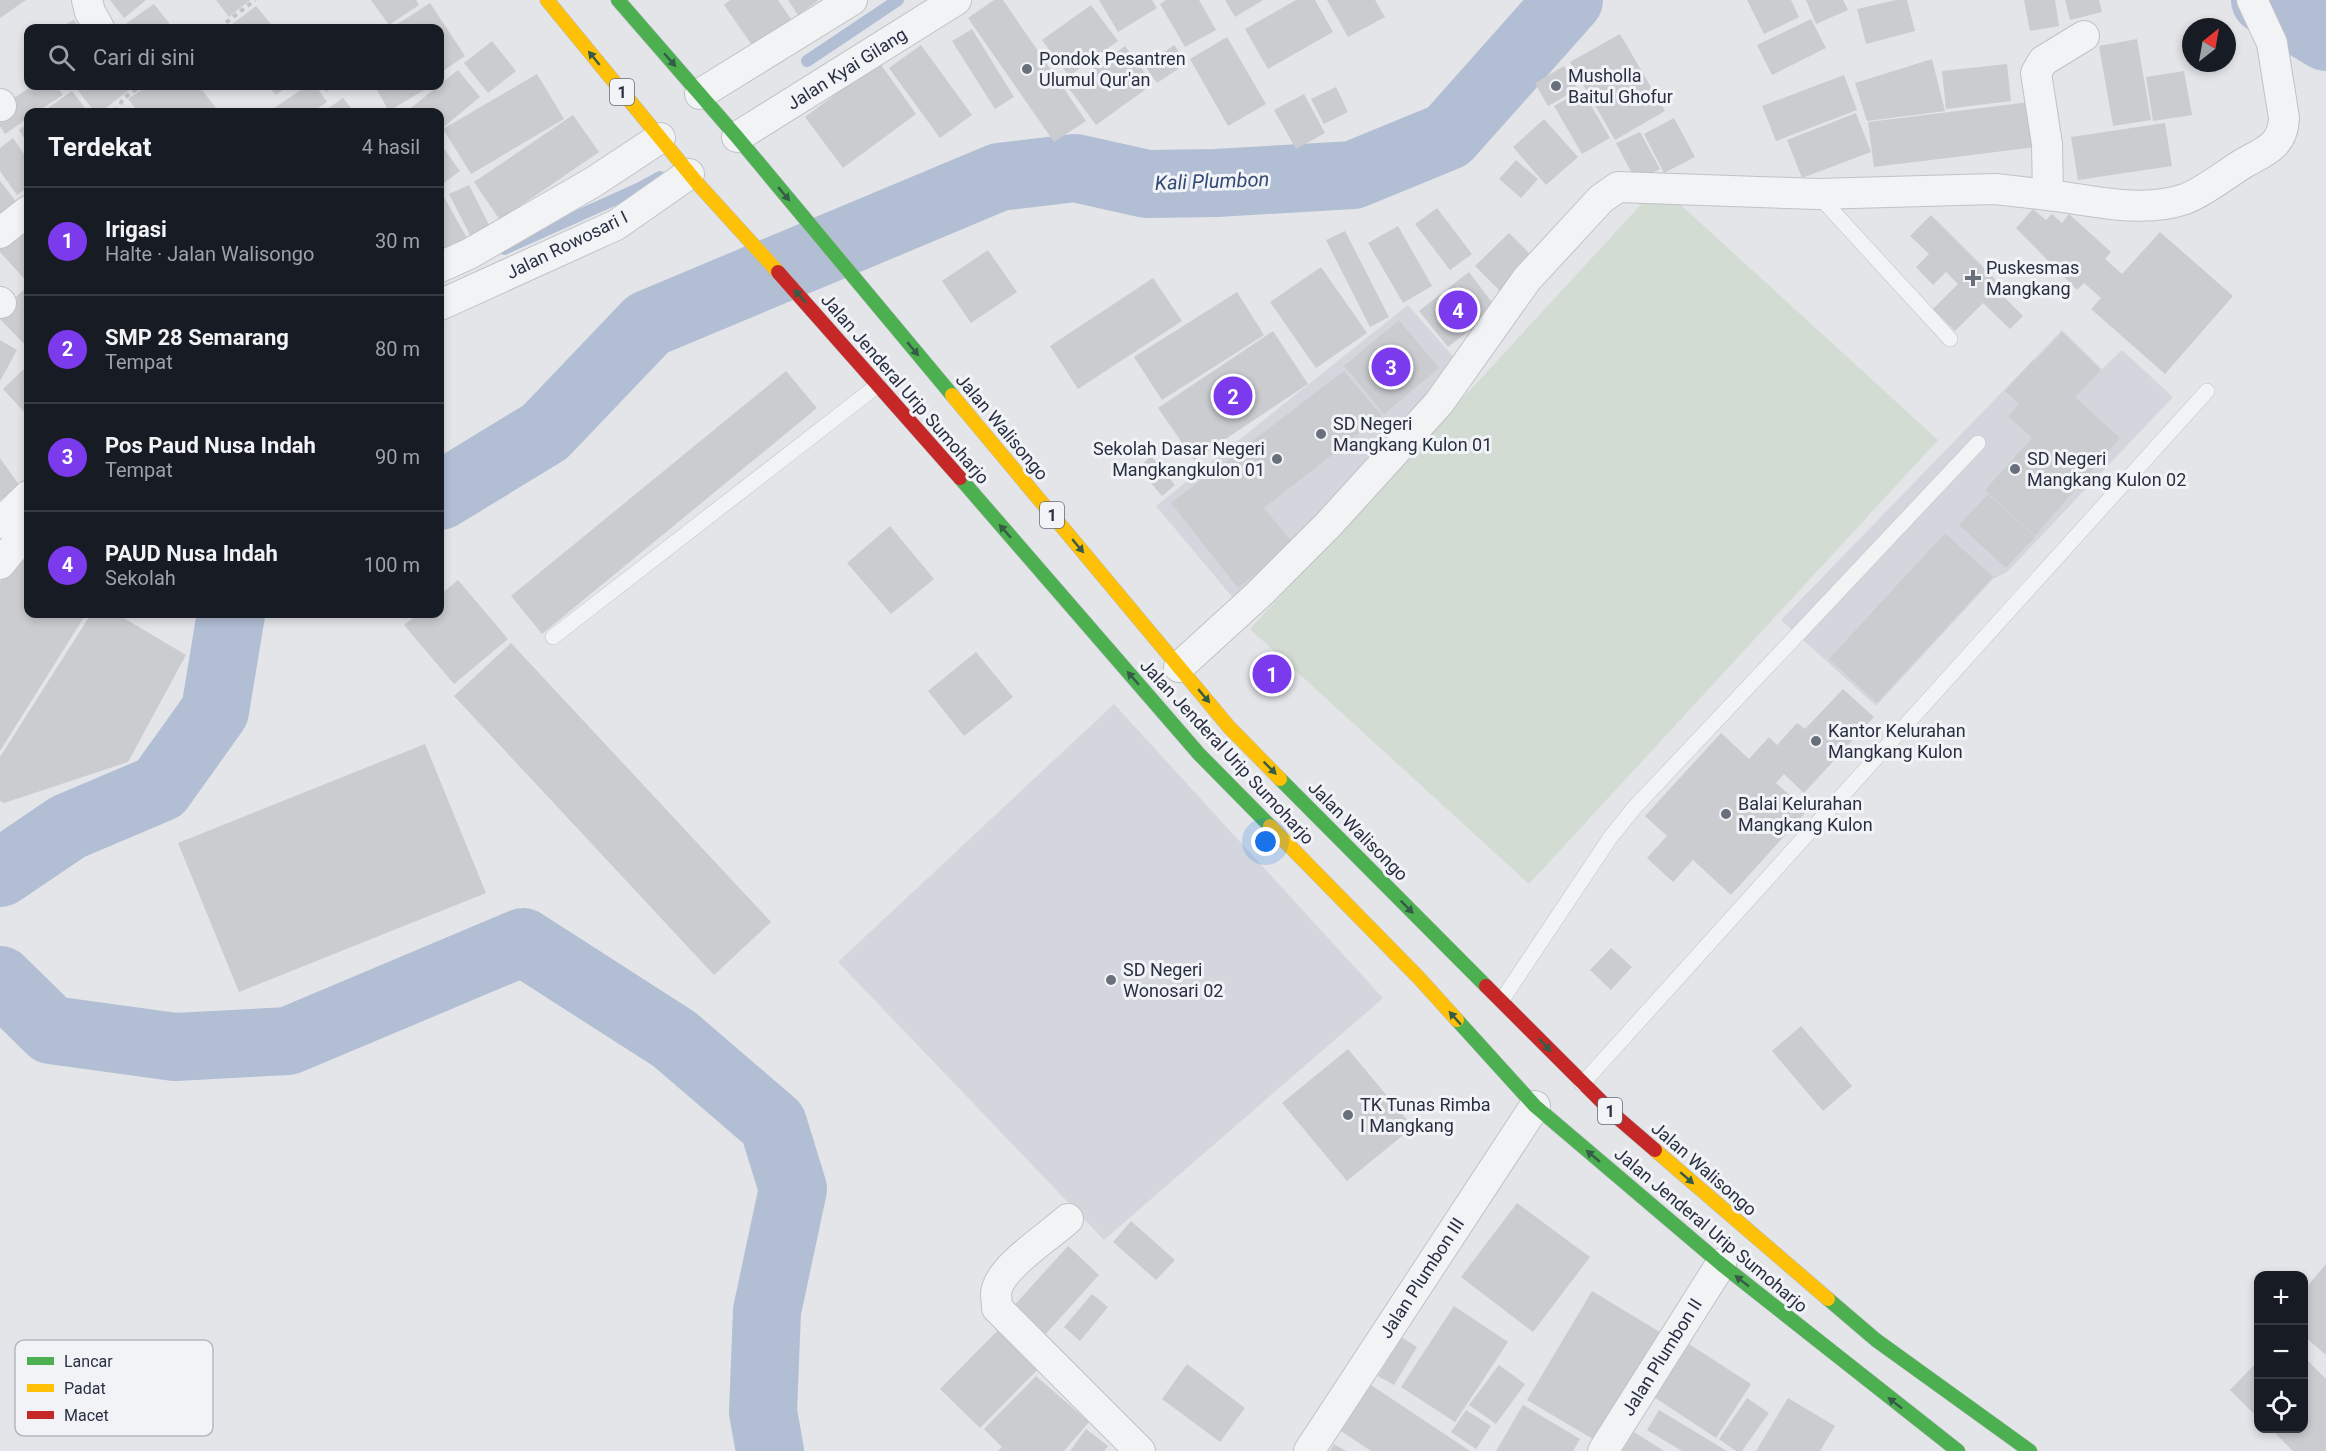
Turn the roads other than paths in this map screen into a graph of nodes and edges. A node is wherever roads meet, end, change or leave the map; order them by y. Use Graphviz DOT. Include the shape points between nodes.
graph roads {
  1 [pos="87,0"];
  2 [pos="547,0"];
  3 [pos="618,0"];
  4 [pos="852,0"];
  5 [pos="956,0"];
  6 [pos="2252,0"];
  7 [pos="921,11"];
  8 [pos="97,24"];
  9 [pos="2084,36"];
  10 [pos="700,94"];
  11 [pos="660,138"];
  12 [pos="742,143"];
  13 [pos="694,179"];
  14 [pos="1817,194"];
  15 [pos="2048,195"];
  16 [pos="24,214"];
  17 [pos="0,233"];
  18 [pos="444,265"];
  19 [pos="444,303"];
  20 [pos="1950,339"];
  21 [pos="878,385"];
  22 [pos="2207,391"];
  23 [pos="1978,443"];
  24 [pos="24,500"];
  25 [pos="0,523"];
  26 [pos="24,535"];
  27 [pos="0,564"];
  28 [pos="553,637"];
  29 [pos="1179,667"];
  30 [pos="1502,1000"];
  31 [pos="1582,1084"];
  32 [pos="1535,1106"];
  33 [pos="1068,1219"];
  34 [pos="1721,1264"];
  35 [pos="1140,1451"];
  36 [pos="1309,1451"];
  37 [pos="1603,1451"];
  38 [pos="1958,1451"];
  39 [pos="2030,1451"];
  1 -- 8 [label="street"];
  11 -- 2 [label="highway, Jalan Jenderal Urip Sumoharjo / 1, one-way"];
  3 -- 10 [label="highway, 1, one-way"];
  4 -- 10 [label="street"];
  5 -- 7 [label="street, Jalan Kyai Gilang"];
  6 -- 15 [label="street" via="2272,44 2284,118 2276,145 2186,198 2127,205"];
  7 -- 12 [label="street, Jalan Kyai Gilang"];
  9 -- 15 [label="street" via="2043,61 2036,73 2047,144"];
  10 -- 12 [label="highway, 1"];
  11 -- 13 [label="highway, Jalan Jenderal Urip Sumoharjo / 1"];
  11 -- 18 [label="street, Jalan Rowosari I" via="595,181"];
  12 -- 29 [label="highway, Jalan Walisongo / 1, one-way"];
  13 -- 19 [label="street, Jalan Rowosari I" via="615,225"];
  21 -- 13 [label="highway, Jalan Jenderal Urip Sumoharjo / 1, one-way"];
  14 -- 15 [label="street" via="1995,189"];
  14 -- 20 [label="lane"];
  14 -- 29 [label="street" via="1634,186 1618,187 1601,199 1527,279 1431,411 1328,525"];
  16 -- 17 [label="street"];
  21 -- 28 [label="lane"];
  32 -- 21 [label="highway, Jalan Jenderal Urip Sumoharjo / 1, one-way" via="1419,978 1199,754"];
  22 -- 31 [label="lane"];
  23 -- 30 [label="lane" via="1634,807"];
  24 -- 25 [label="street"];
  26 -- 27 [label="street"];
  29 -- 30 [label="highway, Jalan Walisongo / 1, one-way" via="1229,726"];
  30 -- 31 [label="highway, Jalan Walisongo / 1, one-way"];
  31 -- 39 [label="highway, Jalan Walisongo / 1, one-way" via="1876,1341 1954,1403"];
  34 -- 32 [label="highway, Jalan Jenderal Urip Sumoharjo / 1, one-way"];
  32 -- 36 [label="street, Jalan Plumbon III"];
  33 -- 35 [label="street" via="1011,1268 996,1291 997,1308"];
  34 -- 37 [label="street, Jalan Plumbon II"];
  38 -- 34 [label="highway, Jalan Jenderal Urip Sumoharjo / 1, one-way" via="1931,1424"];
}
